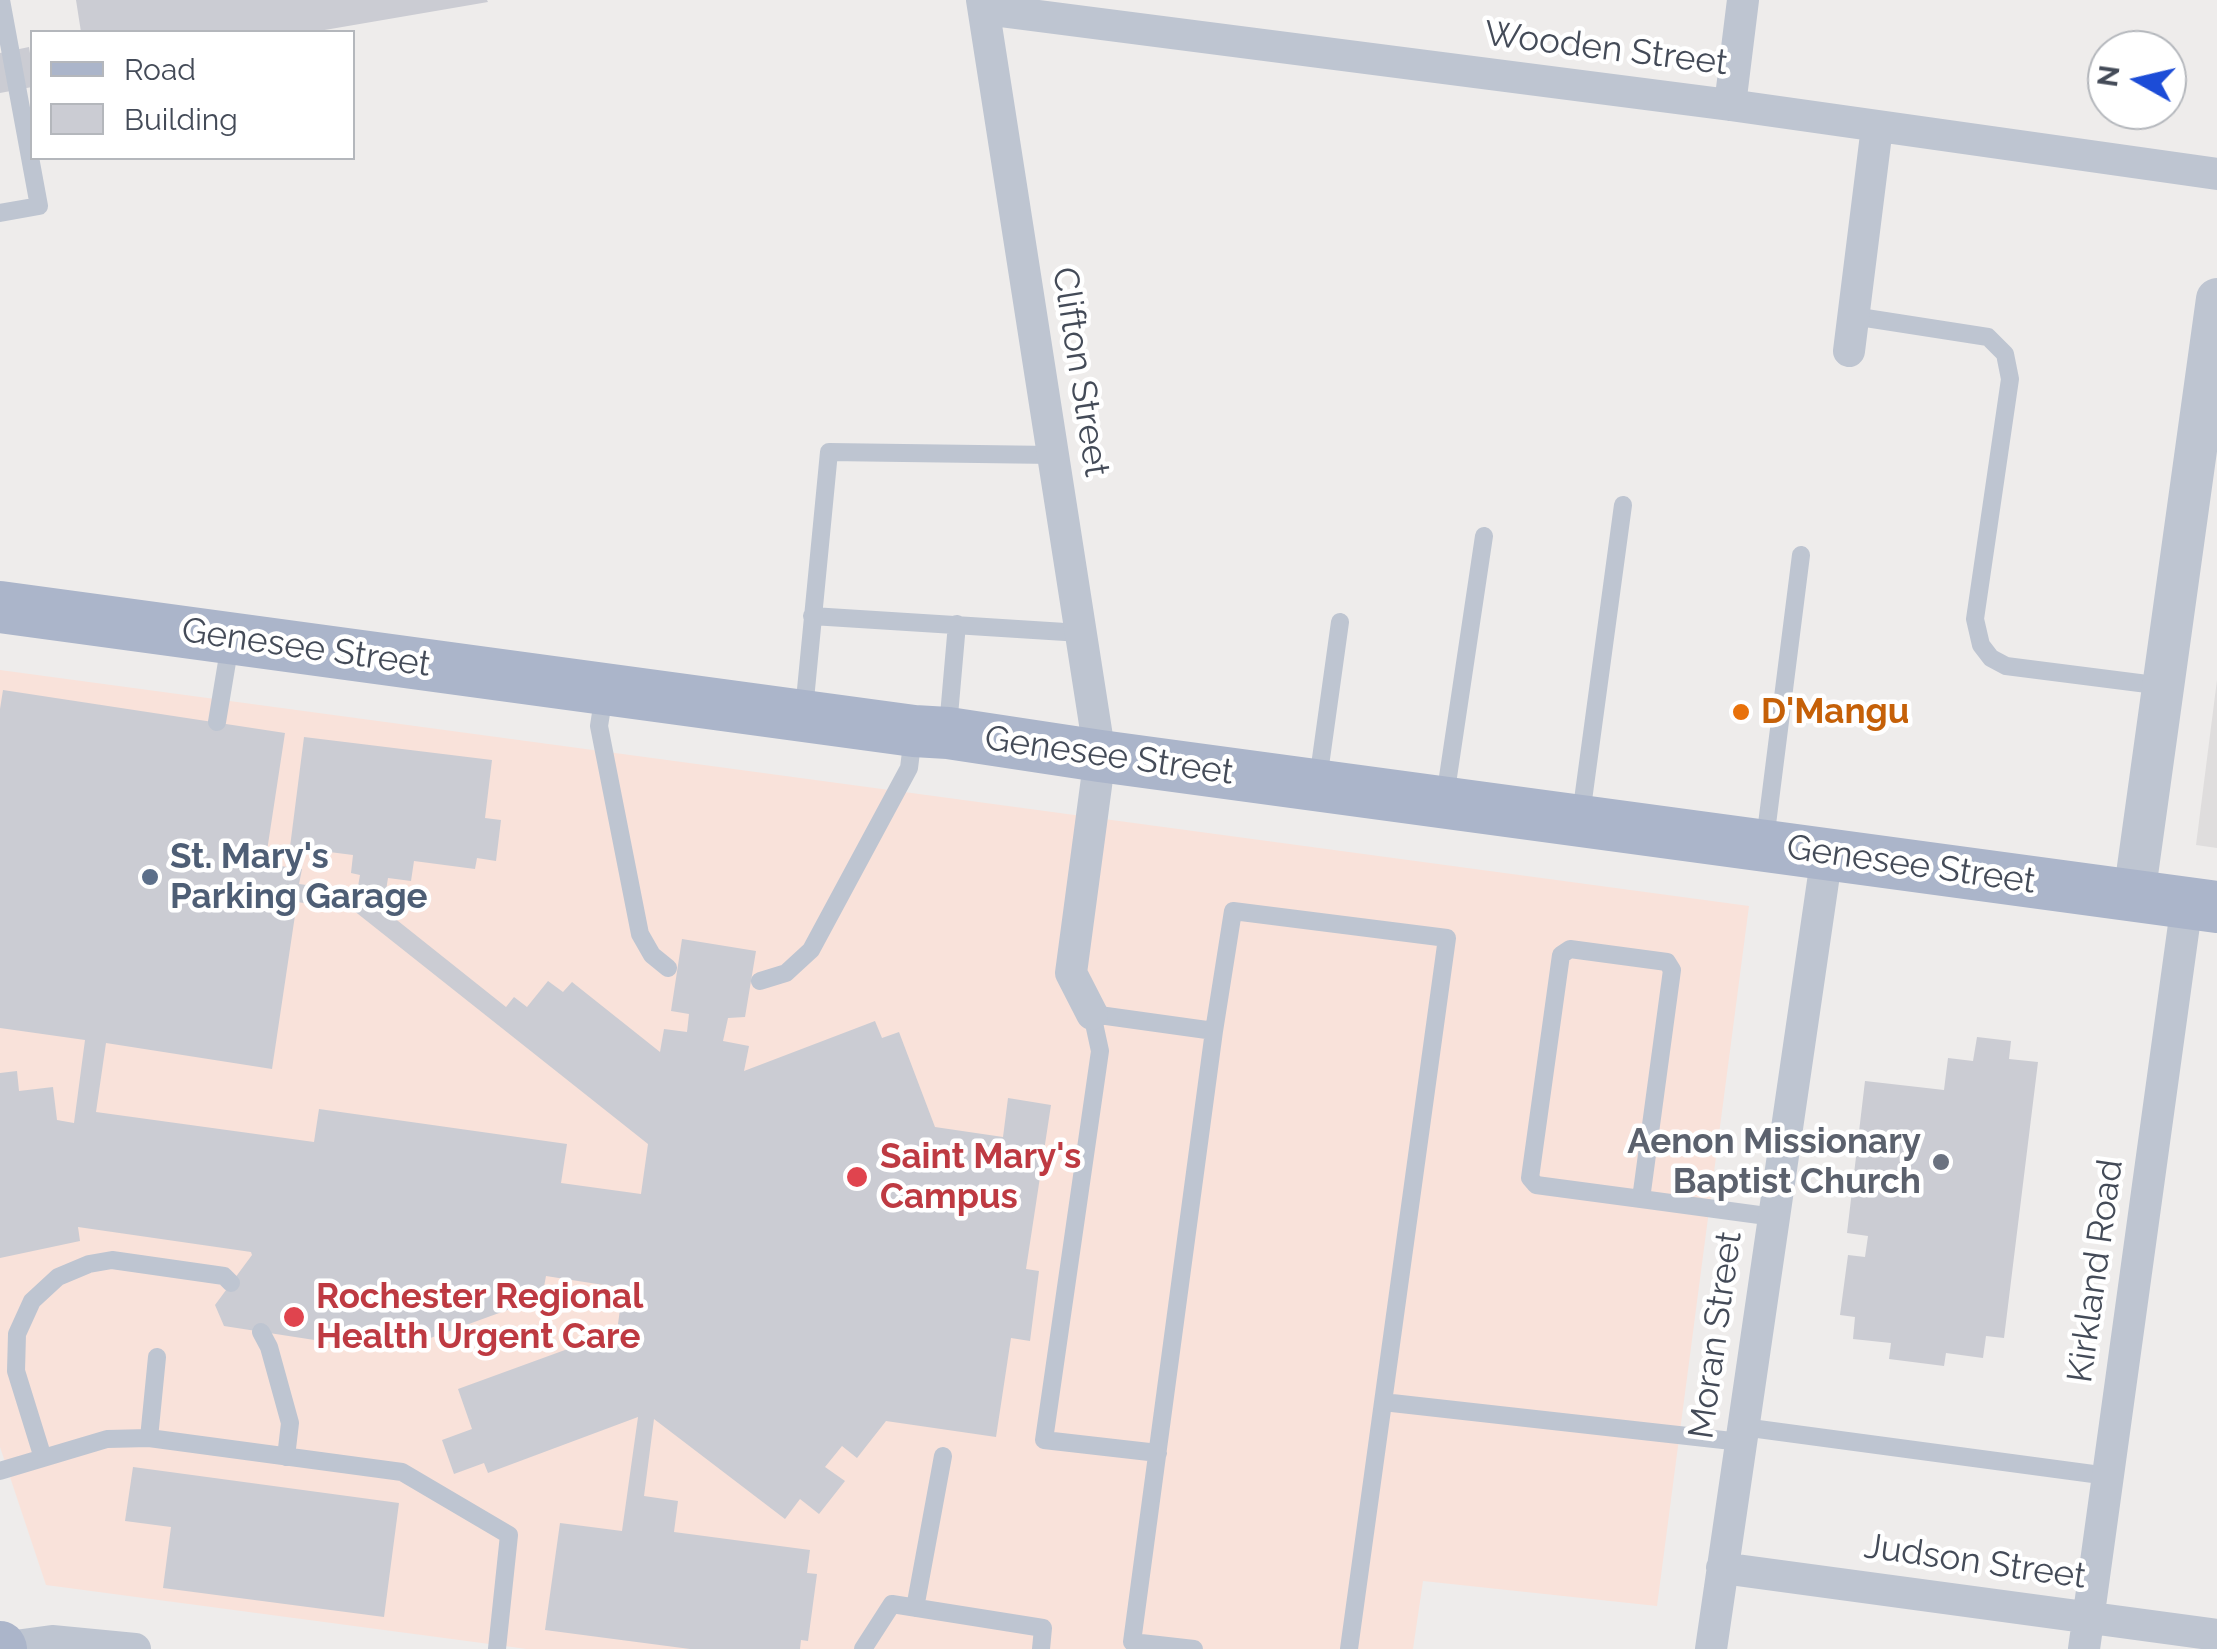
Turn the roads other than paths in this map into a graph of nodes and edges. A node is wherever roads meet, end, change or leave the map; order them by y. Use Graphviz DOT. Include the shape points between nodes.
graph roads {
  1 [pos="1,0"];
  2 [pos="1743,0"];
  3 [pos="983,4"];
  4 [pos="1730,106"];
  5 [pos="1877,127"];
  6 [pos="30,156"];
  7 [pos="31,160"];
  8 [pos="2217,174"];
  9 [pos="0,213"];
  10 [pos="2217,299"];
  11 [pos="1853,316"];
  12 [pos="1849,351"];
  13 [pos="2208,435"];
  14 [pos="1053,454"];
  15 [pos="1623,504"];
  16 [pos="1484,536"];
  17 [pos="1801,555"];
  18 [pos="0,607"];
  19 [pos="812,616"];
  20 [pos="1340,622"];
  21 [pos="957,624"];
  22 [pos="1081,633"];
  23 [pos="230,638"];
  24 [pos="2163,686"];
  25 [pos="604,688"];
  26 [pos="803,716"];
  27 [pos="217,722"];
  28 [pos="931,732"];
  29 [pos="1100,756"];
  30 [pos="1318,786"];
  31 [pos="1444,802"];
  32 [pos="1580,821"];
  33 [pos="1764,845"];
  34 [pos="1826,854"];
  35 [pos="2134,896"];
  36 [pos="2202,905"];
  37 [pos="668,968"];
  38 [pos="760,981"];
  39 [pos="1092,1014"];
  40 [pos="1214,1031"];
  41 [pos="1641,1199"];
  42 [pos="1774,1217"];
  43 [pos="231,1283"];
  44 [pos="261,1332"];
  45 [pos="157,1357"];
  46 [pos="1382,1402"];
  47 [pos="1742,1434"];
  48 [pos="149,1438"];
  49 [pos="1158,1454"];
  50 [pos="944,1456"];
  51 [pos="286,1457"];
  52 [pos="43,1458"];
  53 [pos="0,1471"];
  54 [pos="2108,1476"];
  55 [pos="1722,1568"];
  56 [pos="915,1608"];
  57 [pos="2086,1633"];
  58 [pos="2217,1634"];
  59 [pos="0,1648"];
  60 [pos="136,1649"];
  61 [pos="497,1649"];
  62 [pos="863,1649"];
  63 [pos="1041,1649"];
  64 [pos="1194,1649"];
  65 [pos="1348,1649"];
  66 [pos="1712,1649"];
  1 -- 6 [label="lane"];
  2 -- 4 [label="street"];
  3 -- 4 [label="street, Wooden Street"];
  3 -- 14 [label="street, Clifton Street"];
  4 -- 5 [label="street, Wooden Street"];
  5 -- 8 [label="street, Wooden Street"];
  5 -- 11 [label="street"];
  7 -- 9 [label="lane" via="39,206"];
  10 -- 13 [label="street"];
  11 -- 12 [label="street"];
  11 -- 24 [label="lane" via="1988,337 2006,354 2010,380 1976,620 1991,658 2006,666"];
  13 -- 24 [label="street"];
  14 -- 19 [label="lane" via="829,452"];
  14 -- 22 [label="street, Clifton Street"];
  15 -- 32 [label="lane"];
  16 -- 31 [label="lane"];
  17 -- 33 [label="lane"];
  18 -- 23 [label="main road, Genesee Street"];
  19 -- 21 [label="lane"];
  19 -- 26 [label="lane"];
  20 -- 30 [label="lane"];
  21 -- 22 [label="lane"];
  21 -- 28 [label="lane"];
  22 -- 29 [label="street, Clifton Street"];
  23 -- 25 [label="main road, Genesee Street"];
  23 -- 27 [label="lane"];
  24 -- 35 [label="street"];
  25 -- 26 [label="main road, Genesee Street"];
  25 -- 37 [label="lane" via="599,726 640,934"];
  26 -- 28 [label="main road, Genesee Street"];
  28 -- 29 [label="main road, Genesee Street"];
  28 -- 38 [label="lane" via="811,950 786,972"];
  29 -- 30 [label="main road, Genesee Street"];
  29 -- 39 [label="street, Clifton Street" via="1071,973"];
  30 -- 31 [label="main road, Genesee Street"];
  31 -- 32 [label="main road, Genesee Street"];
  32 -- 33 [label="main road, Genesee Street"];
  33 -- 34 [label="main road, Genesee Street"];
  34 -- 35 [label="main road, Genesee Street"];
  34 -- 42 [label="street, Moran Street"];
  35 -- 36 [label="main road, Genesee Street"];
  36 -- 54 [label="street, Kirkland Road"];
  39 -- 40 [label="lane"];
  39 -- 49 [label="lane" via="1100,1051 1044,1440"];
  40 -- 46 [label="lane" via="1233,910 1447,938"];
  40 -- 49 [label="lane"];
  41 -- 41 [label="lane" via="1536,1185 1530,1178 1561,955 1570,948 1667,962 1672,970"];
  41 -- 42 [label="lane"];
  42 -- 47 [label="street, Moran Street"];
  43 -- 52 [label="lane" via="224,1276 112,1260 58,1276 32,1301 17,1334 16,1371"];
  44 -- 51 [label="lane" via="290,1423"];
  45 -- 48 [label="lane"];
  46 -- 47 [label="lane"];
  46 -- 65 [label="lane"];
  47 -- 54 [label="lane"];
  47 -- 55 [label="street, Moran Street"];
  48 -- 51 [label="lane"];
  48 -- 52 [label="lane" via="107,1438"];
  49 -- 64 [label="lane" via="1132,1642"];
  50 -- 56 [label="lane"];
  51 -- 61 [label="lane" via="402,1472 509,1535"];
  52 -- 53 [label="lane"];
  54 -- 57 [label="street, Kirkland Road"];
  55 -- 57 [label="street, Judson Street"];
  55 -- 66 [label="street, Moran Street"];
  56 -- 62 [label="lane" via="892,1604"];
  56 -- 63 [label="lane" via="1043,1628"];
  57 -- 58 [label="street, Judson Street"];
  59 -- 60 [label="street" via="66,1641"];
}
